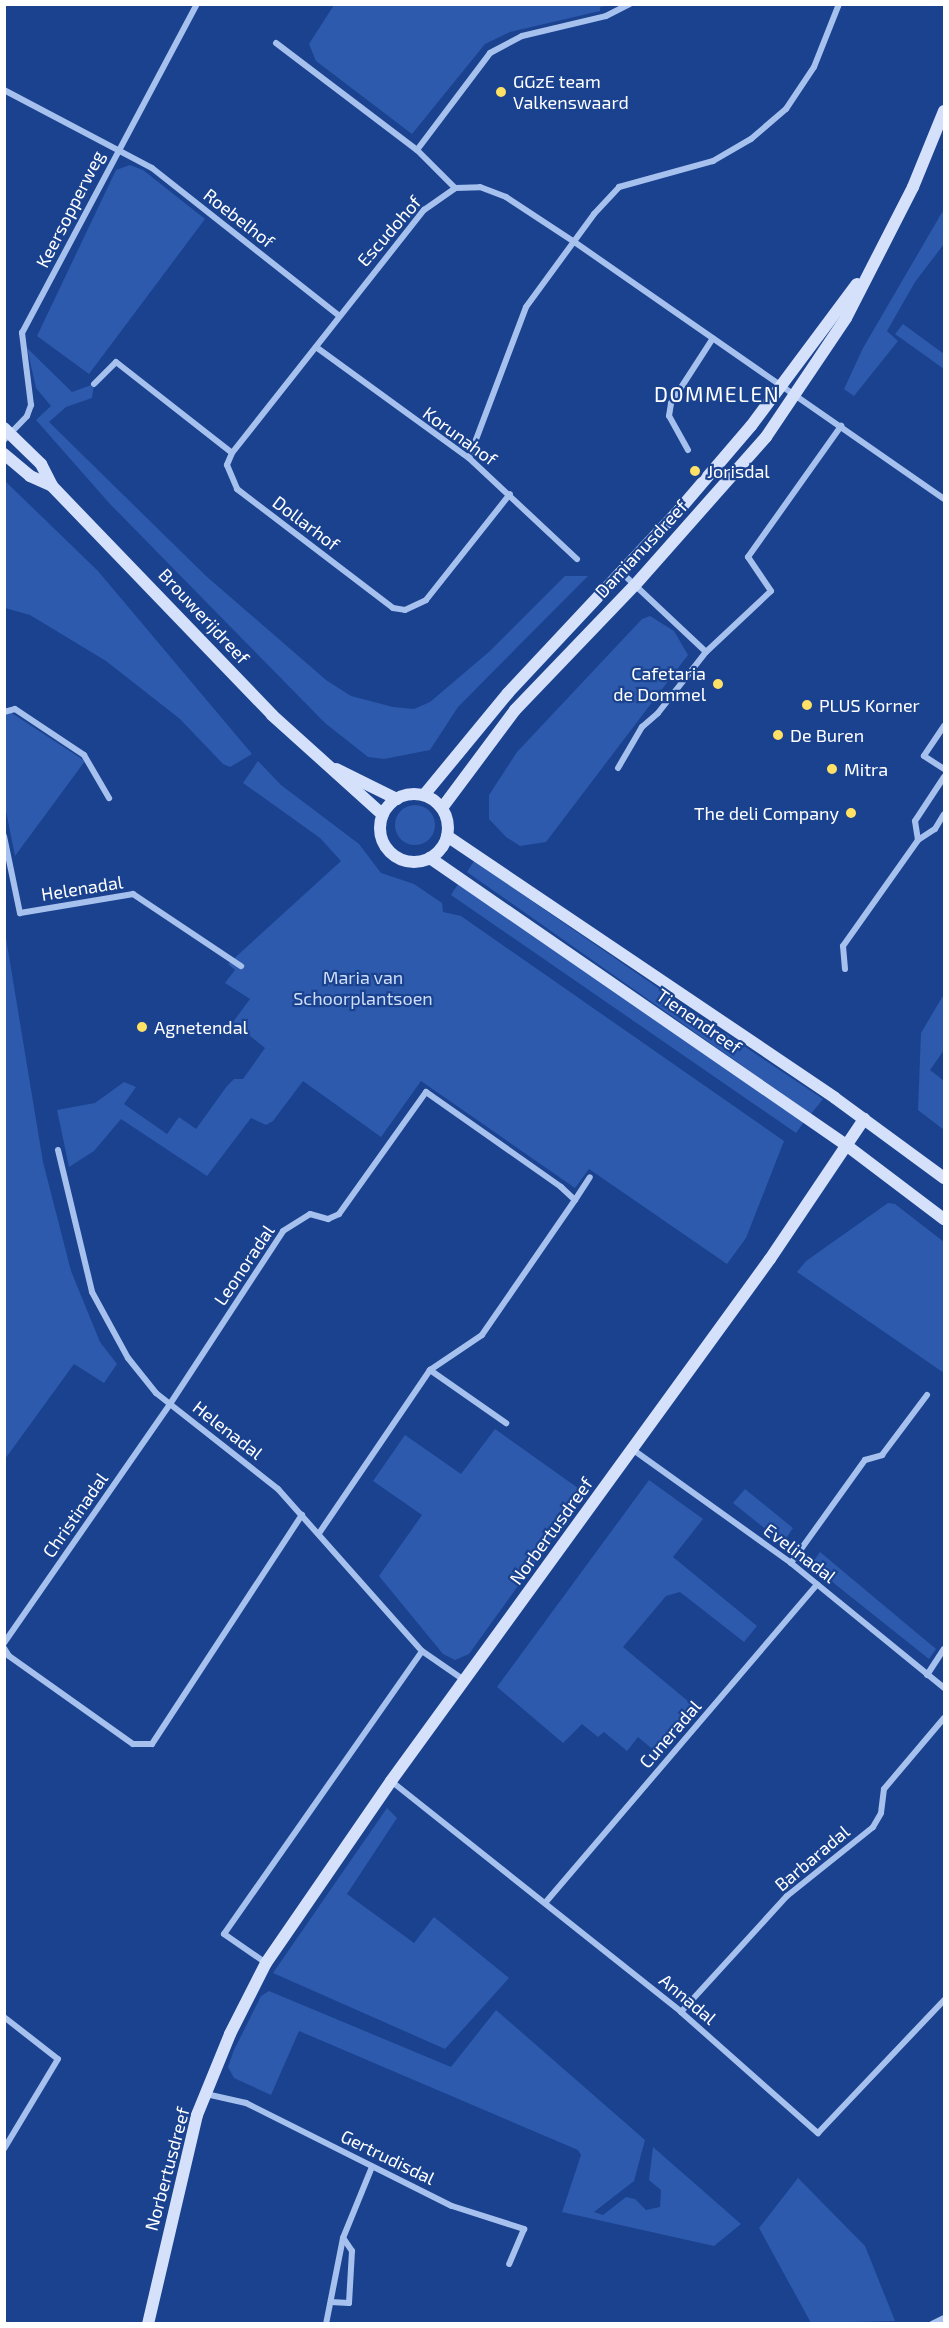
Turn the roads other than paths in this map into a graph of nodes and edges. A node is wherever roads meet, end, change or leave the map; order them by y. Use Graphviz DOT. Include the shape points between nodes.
graph roads {
  1 [pos="197,4"];
  2 [pos="630,4"];
  3 [pos="839,4"];
  4 [pos="276,43"];
  5 [pos="4,90"];
  6 [pos="945,111"];
  7 [pos="118,149"];
  8 [pos="417,150"];
  9 [pos="455,188"];
  10 [pos="573,242"];
  11 [pos="867,271"];
  12 [pos="338,315"];
  13 [pos="713,338"];
  14 [pos="316,347"];
  15 [pos="94,384"];
  16 [pos="780,384"];
  17 [pos="796,394"];
  18 [pos="841,426"];
  19 [pos="6,434"];
  20 [pos="688,450"];
  21 [pos="4,453"];
  22 [pos="232,453"];
  23 [pos="469,458"];
  24 [pos="52,486"];
  25 [pos="510,494"];
  26 [pos="945,499"];
  27 [pos="578,559"];
  28 [pos="622,573"];
  29 [pos="635,585"];
  30 [pos="706,652"];
  31 [pos="4,712"];
  32 [pos="945,726"];
  33 [pos="332,767"];
  34 [pos="618,768"];
  35 [pos="945,769"];
  36 [pos="945,777"];
  37 [pos="424,795"];
  38 [pos="109,798"];
  39 [pos="397,799"];
  40 [pos="442,807"];
  41 [pos="945,814"];
  42 [pos="383,815"];
  43 [pos="4,836"];
  44 [pos="447,836"];
  45 [pos="918,840"];
  46 [pos="429,858"];
  47 [pos="241,966"];
  48 [pos="845,969"];
  49 [pos="864,1119"];
  50 [pos="846,1145"];
  51 [pos="58,1150"];
  52 [pos="590,1177"];
  53 [pos="945,1178"];
  54 [pos="575,1200"];
  55 [pos="945,1219"];
  56 [pos="430,1370"];
  57 [pos="927,1395"];
  58 [pos="170,1404"];
  59 [pos="506,1423"];
  60 [pos="633,1449"];
  61 [pos="302,1515"];
  62 [pos="320,1532"];
  63 [pos="791,1563"];
  64 [pos="817,1584"];
  65 [pos="4,1643"];
  66 [pos="4,1648"];
  67 [pos="945,1649"];
  68 [pos="422,1651"];
  69 [pos="927,1675"];
  70 [pos="465,1681"];
  71 [pos="945,1688"];
  72 [pos="945,1718"];
  73 [pos="391,1780"];
  74 [pos="545,1903"];
  75 [pos="266,1963"];
  76 [pos="945,2000"];
  77 [pos="681,2012"];
  78 [pos="4,2017"];
  79 [pos="206,2094"];
  80 [pos="4,2149"];
  81 [pos="372,2167"];
  82 [pos="343,2238"];
  83 [pos="509,2264"];
  84 [pos="331,2302"];
  85 [pos="945,2318"];
  86 [pos="148,2324"];
  87 [pos="326,2324"];
  88 [pos="932,2324"];
  1 -- 7 [label="street, Keersopperweg"];
  2 -- 8 [label="street" via="606,16 522,36 490,53"];
  3 -- 10 [label="street" via="814,67 786,109 751,139 713,161 619,186"];
  4 -- 8 [label="street"];
  5 -- 7 [label="street, Roebelhof"];
  6 -- 11 [label="street, Damianusdreef" via="914,187"];
  7 -- 12 [label="street, Roebelhof" via="152,168"];
  7 -- 19 [label="street, Keersopperweg" via="22,333 31,405 27,416"];
  8 -- 9 [label="street"];
  9 -- 10 [label="street" via="480,187 506,197"];
  9 -- 12 [label="street, Escudohof" via="424,210"];
  10 -- 13 [label="street"];
  10 -- 23 [label="street" via="526,307"];
  11 -- 16 [label="street, Damianusdreef"];
  11 -- 17 [label="street, Damianusdreef" via="846,318"];
  12 -- 14 [label="street, Escudohof"];
  13 -- 16 [label="street"];
  13 -- 20 [label="street" via="671,403 669,416"];
  14 -- 22 [label="street, Escudohof"];
  14 -- 23 [label="street, Korunahof"];
  15 -- 22 [label="street" via="116,362"];
  16 -- 17 [label="street"];
  16 -- 28 [label="street, Damianusdreef" via="751,426"];
  17 -- 18 [label="street"];
  17 -- 29 [label="street, Damianusdreef" via="766,437"];
  18 -- 26 [label="street"];
  18 -- 30 [label="street" via="747,558 771,591"];
  19 -- 24 [label="street, Brouwerijdreef" via="41,464"];
  21 -- 24 [label="street, Brouwerijdreef" via="30,476"];
  22 -- 25 [label="street, Dollarhof" via="227,465 237,489 393,608 405,610 426,600"];
  23 -- 25 [label="street, Korunahof"];
  24 -- 33 [label="street, Brouwerijdreef" via="272,715"];
  25 -- 27 [label="street, Korunahof"];
  28 -- 29 [label="street"];
  28 -- 37 [label="street, Damianusdreef" via="508,693"];
  29 -- 30 [label="street"];
  29 -- 40 [label="street, Damianusdreef" via="515,710"];
  30 -- 34 [label="street" via="658,713 642,727"];
  31 -- 38 [label="street" via="15,709 84,755"];
  32 -- 35 [label="street" via="924,756"];
  33 -- 39 [label="street, Brouwerijdreef"];
  33 -- 42 [label="street, Brouwerijdreef"];
  36 -- 45 [label="street" via="915,821"];
  37 -- 39 [label="street"];
  37 -- 40 [label="street"];
  39 -- 42 [label="street"];
  40 -- 44 [label="street"];
  41 -- 45 [label="street" via="935,829"];
  42 -- 46 [label="street" via="381,835 391,853 410,861"];
  43 -- 47 [label="street, Helenadal" via="20,912 133,894"];
  44 -- 46 [label="street"];
  44 -- 49 [label="street, Tienendreef"];
  45 -- 48 [label="street" via="843,946"];
  46 -- 50 [label="street, Tienendreef"];
  49 -- 50 [label="street, Norbertusdreef"];
  49 -- 53 [label="street, Tienendreef"];
  50 -- 55 [label="street, Tienendreef"];
  50 -- 60 [label="street, Norbertusdreef" via="770,1259"];
  51 -- 58 [label="street, Helenadal" via="92,1292 128,1358"];
  52 -- 54 [label="street"];
  54 -- 56 [label="street" via="482,1335"];
  54 -- 58 [label="street, Leonoradal" via="426,1092 339,1214 328,1220 310,1214 283,1232"];
  56 -- 59 [label="street"];
  56 -- 62 [label="street"];
  57 -- 63 [label="street" via="882,1455 865,1460"];
  58 -- 61 [label="street, Helenadal" via="278,1488"];
  58 -- 65 [label="street, Christinadal"];
  60 -- 63 [label="street, Evelinadal"];
  60 -- 70 [label="street, Norbertusdreef"];
  61 -- 62 [label="street, Helenadal"];
  61 -- 66 [label="street" via="152,1744 133,1743 9,1656"];
  62 -- 68 [label="street, Helenadal" via="362,1586"];
  63 -- 64 [label="street, Evelinadal"];
  64 -- 69 [label="street, Evelinadal"];
  64 -- 74 [label="street, Cuneradal"];
  67 -- 69 [label="street"];
  68 -- 70 [label="street, Helenadal"];
  68 -- 75 [label="street" via="224,1934"];
  69 -- 71 [label="street, Evelinadal"];
  70 -- 73 [label="street, Norbertusdreef"];
  72 -- 77 [label="street, Barbaradal" via="884,1789 881,1813 873,1827 787,1896"];
  73 -- 74 [label="street, Annadal"];
  73 -- 75 [label="street, Norbertusdreef"];
  74 -- 77 [label="street, Annadal"];
  75 -- 79 [label="street, Norbertusdreef" via="230,2034"];
  76 -- 77 [label="street, Annadal" via="818,2133"];
  78 -- 80 [label="street" via="58,2059"];
  79 -- 81 [label="street, Gertrudisdal" via="246,2103"];
  79 -- 86 [label="street, Norbertusdreef" via="189,2144"];
  81 -- 82 [label="street"];
  81 -- 83 [label="street, Gertrudisdal" via="452,2206 524,2229"];
  82 -- 84 [label="street"];
  82 -- 84 [label="street" via="351,2251 349,2303"];
  84 -- 87 [label="street"];
  85 -- 88 [label="street"];
}
